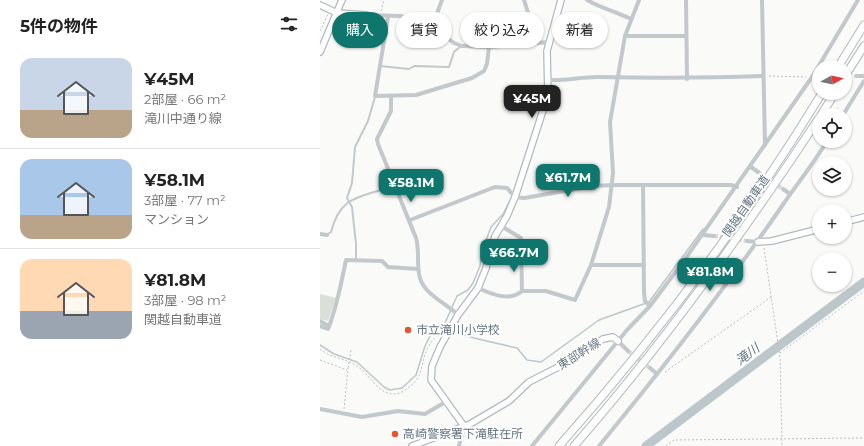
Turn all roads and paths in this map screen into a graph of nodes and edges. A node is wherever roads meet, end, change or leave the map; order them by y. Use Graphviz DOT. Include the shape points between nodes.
graph roads {
  1 [pos="342,0"];
  2 [pos="384,0"];
  3 [pos="442,0"];
  4 [pos="524,0"];
  5 [pos="561,0"];
  6 [pos="587,0"];
  7 [pos="639,0"];
  8 [pos="686,0"];
  9 [pos="762,0"];
  10 [pos="858,0"];
  11 [pos="320,5"];
  12 [pos="329,9"];
  13 [pos="334,12"];
  14 [pos="336,12"];
  15 [pos="381,12"];
  16 [pos="438,12"];
  17 [pos="528,12"];
  18 [pos="396,16"];
  19 [pos="388,17"];
  20 [pos="631,19"];
  21 [pos="332,23"];
  22 [pos="864,24"];
  23 [pos="320,31"];
  24 [pos="625,36"];
  25 [pos="686,36"];
  26 [pos="544,42"];
  27 [pos="549,42"];
  28 [pos="864,46"];
  29 [pos="460,47"];
  30 [pos="382,48"];
  31 [pos="489,48"];
  32 [pos="320,52"];
  33 [pos="822,60"];
  34 [pos="842,60"];
  35 [pos="852,65"];
  36 [pos="379,66"];
  37 [pos="762,76"];
  38 [pos="856,76"];
  39 [pos="864,76"];
  40 [pos="812,77"];
  41 [pos="617,78"];
  42 [pos="687,79"];
  43 [pos="549,80"];
  44 [pos="864,81"];
  45 [pos="375,96"];
  46 [pos="391,97"];
  47 [pos="817,100"];
  48 [pos="847,108"];
  49 [pos="812,129"];
  50 [pos="765,145"];
  51 [pos="823,148"];
  52 [pos="750,167"];
  53 [pos="758,172"];
  54 [pos="395,184"];
  55 [pos="613,185"];
  56 [pos="644,185"];
  57 [pos="737,187"];
  58 [pos="783,189"];
  59 [pos="790,194"];
  60 [pos="515,197"];
  61 [pos="348,201"];
  62 [pos="864,217"];
  63 [pos="410,220"];
  64 [pos="852,220"];
  65 [pos="501,226"];
  66 [pos="812,231"];
  67 [pos="320,234"];
  68 [pos="327,235"];
  69 [pos="703,235"];
  70 [pos="714,236"];
  71 [pos="747,241"];
  72 [pos="761,242"];
  73 [pos="356,260"];
  74 [pos="590,265"];
  75 [pos="644,265"];
  76 [pos="418,269"];
  77 [pos="478,288"];
  78 [pos="522,291"];
  79 [pos="864,291"];
  80 [pos="772,297"];
  81 [pos="648,304"];
  82 [pos="458,315"];
  83 [pos="320,321"];
  84 [pos="320,326"];
  85 [pos="329,326"];
  86 [pos="449,330"];
  87 [pos="618,341"];
  88 [pos="320,348"];
  89 [pos="351,350"];
  90 [pos="628,351"];
  91 [pos="780,353"];
  92 [pos="320,360"];
  93 [pos="650,368"];
  94 [pos="348,369"];
  95 [pos="657,374"];
  96 [pos="447,401"];
  97 [pos="320,409"];
  98 [pos="344,414"];
  99 [pos="464,426"];
  100 [pos="864,438"];
  101 [pos="782,439"];
  102 [pos="412,446"];
  103 [pos="459,446"];
  104 [pos="532,446"];
  105 [pos="559,446"];
  106 [pos="574,446"];
  107 [pos="599,446"];
  108 [pos="666,446"];
  109 [pos="782,446"];
  1 -- 14 [label="street"];
  2 -- 15 [label="path"];
  3 -- 16 [label="street"];
  4 -- 17 [label="street"];
  5 -- 27 [label="street"];
  6 -- 20 [label="street"];
  7 -- 20 [label="street"];
  8 -- 25 [label="street"];
  9 -- 37 [label="street"];
  10 -- 33 [label="street, 東部幹線"];
  11 -- 12 [label="street"];
  12 -- 13 [label="street"];
  12 -- 23 [label="path"];
  18 -- 19 [label="street"];
  20 -- 24 [label="street"];
  21 -- 32 [label="street"];
  22 -- 34 [label="highway"];
  24 -- 25 [label="street"];
  24 -- 41 [label="street"];
  25 -- 42 [label="street"];
  26 -- 27 [label="street"];
  27 -- 43 [label="street"];
  28 -- 35 [label="highway"];
  29 -- 36 [label="lane" via="454,52 449,67 414,66 409,69"];
  30 -- 36 [label="street"];
  31 -- 46 [label="street" via="487,64 479,76 416,95"];
  36 -- 45 [label="street"];
  37 -- 40 [label="path"];
  37 -- 42 [label="street"];
  37 -- 50 [label="street"];
  38 -- 39 [label="street"];
  40 -- 50 [label="street, 東部幹線"];
  41 -- 42 [label="street"];
  41 -- 43 [label="street"];
  41 -- 55 [label="street" via="610,122"];
  43 -- 60 [label="street" via="545,107"];
  44 -- 48 [label="street"];
  45 -- 46 [label="street"];
  45 -- 61 [label="lane" via="368,121 355,147"];
  46 -- 54 [label="street" via="391,111 377,139"];
  47 -- 105 [label="highway, 関越自動車道" via="764,182 687,288 622,372"];
  49 -- 106 [label="highway, 関越自動車道" via="698,293"];
  50 -- 52 [label="street, 東部幹線"];
  51 -- 59 [label="street"];
  52 -- 53 [label="street"];
  52 -- 57 [label="street, 東部幹線"];
  54 -- 61 [label="lane"];
  54 -- 63 [label="street"];
  55 -- 56 [label="street"];
  55 -- 60 [label="street"];
  55 -- 74 [label="street" via="609,207"];
  56 -- 57 [label="street"];
  56 -- 75 [label="street"];
  57 -- 69 [label="street, 東部幹線"];
  58 -- 59 [label="street"];
  59 -- 72 [label="street"];
  60 -- 63 [label="street" via="507,188 495,187"];
  60 -- 65 [label="street"];
  61 -- 68 [label="lane" via="338,210 331,232"];
  61 -- 73 [label="lane" via="352,207"];
  62 -- 64 [label="street"];
  63 -- 76 [label="street" via="419,250"];
  65 -- 77 [label="street" via="495,236"];
  65 -- 78 [label="street" via="521,238"];
  66 -- 72 [label="street"];
  67 -- 68 [label="street"];
  69 -- 70 [label="street"];
  69 -- 81 [label="street, 東部幹線"];
  71 -- 72 [label="street"];
  72 -- 80 [label="path"];
  72 -- 95 [label="street"];
  73 -- 76 [label="street" via="382,261 388,267"];
  73 -- 85 [label="street" via="346,260 338,300"];
  74 -- 75 [label="street"];
  74 -- 78 [label="street" via="575,300 546,291"];
  75 -- 81 [label="street"];
  76 -- 82 [label="street" via="420,280 428,290"];
  77 -- 78 [label="street" via="504,296"];
  77 -- 82 [label="street"];
  79 -- 91 [label="path"];
  80 -- 91 [label="path"];
  80 -- 95 [label="path" via="668,371"];
  81 -- 87 [label="street, 東部幹線"];
  82 -- 86 [label="street"];
  83 -- 85 [label="street"];
  84 -- 85 [label="street" via="328,329"];
  86 -- 88 [label="path" via="443,331 430,344 415,384 402,393 387,393 356,365 327,355"];
  86 -- 96 [label="street" via="431,372 431,380"];
  87 -- 90 [label="street"];
  87 -- 99 [label="street, 東部幹線" via="613,337 603,339 568,362 529,382 509,401"];
  87 -- 104 [label="street"];
  89 -- 94 [label="path, bridge"];
  91 -- 101 [label="path"];
  92 -- 94 [label="path"];
  93 -- 95 [label="street"];
  94 -- 98 [label="path"];
  95 -- 107 [label="street"];
  96 -- 98 [label="street" via="425,414 398,410 362,416"];
  96 -- 99 [label="street"];
  97 -- 98 [label="street"];
  99 -- 102 [label="street, 東部幹線"];
  99 -- 103 [label="street"];
  100 -- 101 [label="path"];
  101 -- 108 [label="path" via="674,440"];
  101 -- 109 [label="path"];
}
